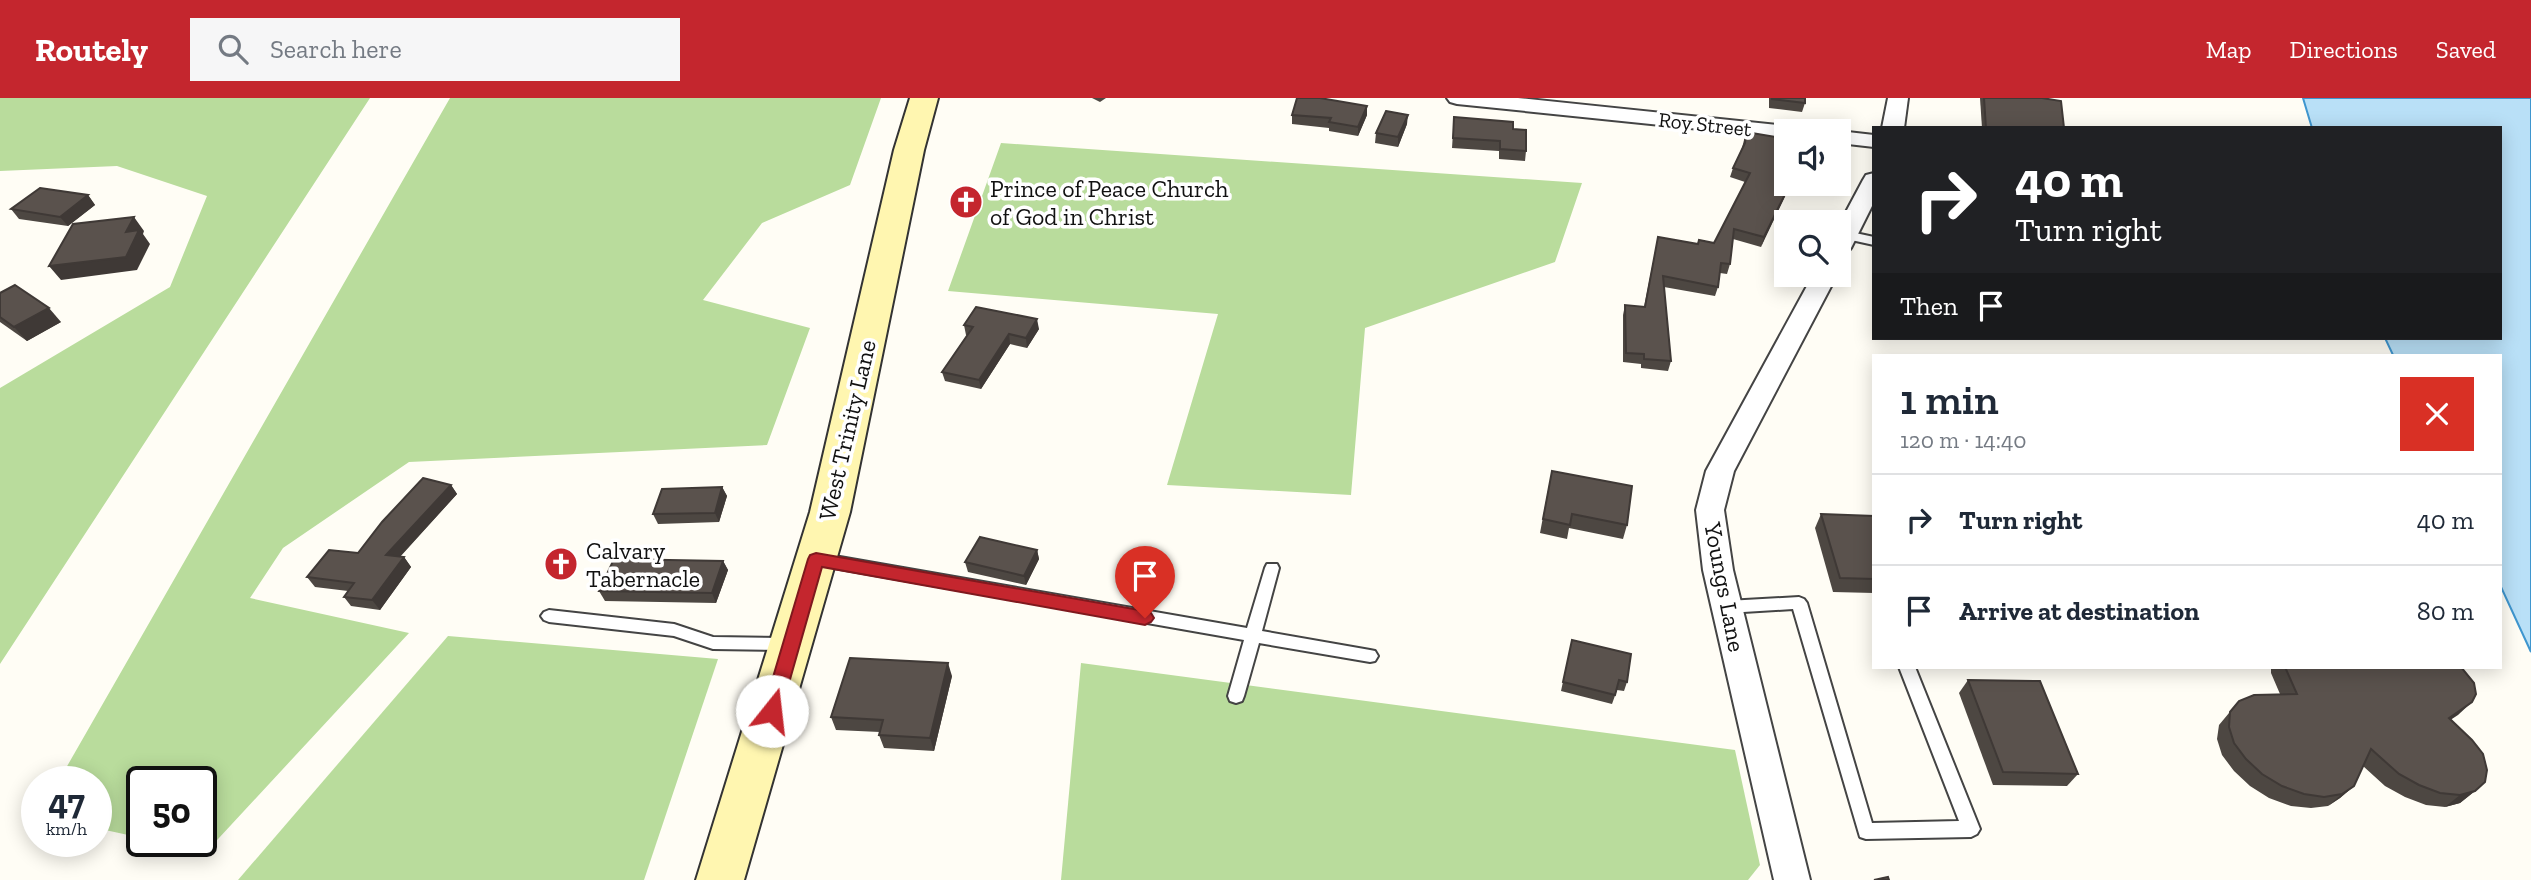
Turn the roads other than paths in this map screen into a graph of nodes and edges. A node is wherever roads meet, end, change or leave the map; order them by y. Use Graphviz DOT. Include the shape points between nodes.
graph roads {
  1 [pos="923,98"];
  2 [pos="1457,98"];
  3 [pos="1898,98"];
  4 [pos="1893,126"];
  5 [pos="1774,131"];
  6 [pos="1851,139"];
  7 [pos="1872,141"];
  8 [pos="1872,184"];
  9 [pos="1851,225"];
  10 [pos="1851,241"];
  11 [pos="1872,241"];
  12 [pos="1819,287"];
  13 [pos="816,559"];
  14 [pos="1272,568"];
  15 [pos="1727,607"];
  16 [pos="549,616"];
  17 [pos="1252,636"];
  18 [pos="792,644"];
  19 [pos="1370,656"];
  20 [pos="1908,669"];
  21 [pos="1236,696"];
  22 [pos="720,880"];
  23 [pos="1792,880"];
  1 -- 13 [label="main road, West Trinity Lane"];
  2 -- 5 [label="street, Roy Street"];
  3 -- 4 [label="street"];
  6 -- 7 [label="street"];
  8 -- 9 [label="street"];
  10 -- 11 [label="lane"];
  12 -- 15 [label="street, Youngs Lane" via="1713,490 1712,533"];
  13 -- 17 [label="lane"];
  13 -- 18 [label="main road, West Trinity Lane"];
  14 -- 17 [label="lane"];
  15 -- 20 [label="lane" via="1799,603 1866,831 1971,829"];
  15 -- 23 [label="street, Youngs Lane"];
  16 -- 18 [label="lane" via="674,630 713,643"];
  17 -- 19 [label="lane"];
  17 -- 21 [label="lane"];
  18 -- 22 [label="main road, West Trinity Lane"];
}
